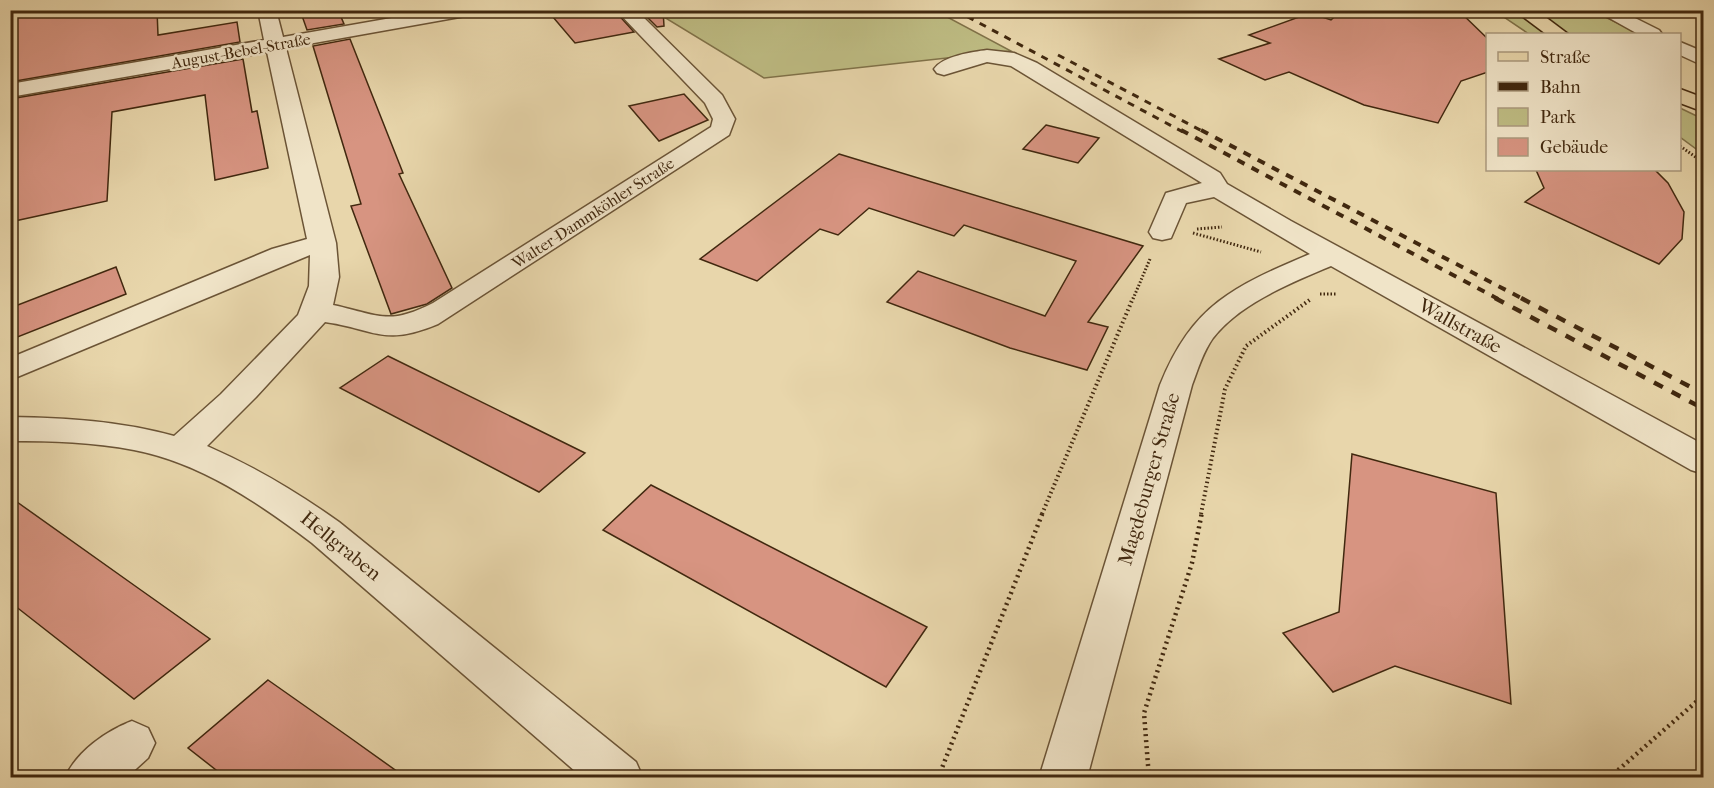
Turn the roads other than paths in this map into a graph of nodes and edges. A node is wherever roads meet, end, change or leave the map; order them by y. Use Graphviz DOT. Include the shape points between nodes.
graph roads {
  1 [pos="267,10"];
  2 [pos="471,10"];
  3 [pos="625,10"];
  4 [pos="1523,10"];
  5 [pos="1604,10"];
  6 [pos="1557,33"];
  7 [pos="1650,33"];
  8 [pos="276,45"];
  9 [pos="1681,48"];
  10 [pos="1704,60"];
  11 [pos="944,69"];
  12 [pos="10,91"];
  13 [pos="1681,95"];
  14 [pos="1704,106"];
  15 [pos="1218,189"];
  16 [pos="1161,232"];
  17 [pos="322,243"];
  18 [pos="1332,255"];
  19 [pos="316,312"];
  20 [pos="10,370"];
  21 [pos="10,429"];
  22 [pos="182,449"];
  23 [pos="1704,461"];
  24 [pos="132,743"];
  25 [pos="1071,770"];
  26 [pos="89,777"];
  27 [pos="619,777"];
  1 -- 8 [label="street"];
  2 -- 8 [label="street, August-Bebel-Straße"];
  3 -- 19 [label="street, Walter-Dammköhler Straße" via="714,100 724,120 721,130 444,309 413,325 373,326 347,315"];
  4 -- 6 [label="main road"];
  5 -- 7 [label="street"];
  8 -- 12 [label="street, August-Bebel-Straße"];
  8 -- 17 [label="street"];
  9 -- 10 [label="street"];
  11 -- 15 [label="street, Wallstraße" via="984,56 1013,58 1211,178"];
  13 -- 14 [label="main road"];
  15 -- 16 [label="street" via="1175,198"];
  15 -- 18 [label="street, Wallstraße"];
  17 -- 19 [label="street" via="325,273"];
  17 -- 20 [label="street" via="282,255"];
  18 -- 23 [label="street, Wallstraße"];
  18 -- 25 [label="street, Magdeburger Straße" via="1232,306 1208,325 1190,350 1176,385"];
  19 -- 22 [label="street" via="228,408"];
  21 -- 22 [label="street, Hellgraben" via="109,431"];
  22 -- 27 [label="street, Hellgraben" via="256,483 302,513"];
  24 -- 26 [label="street"];
}
